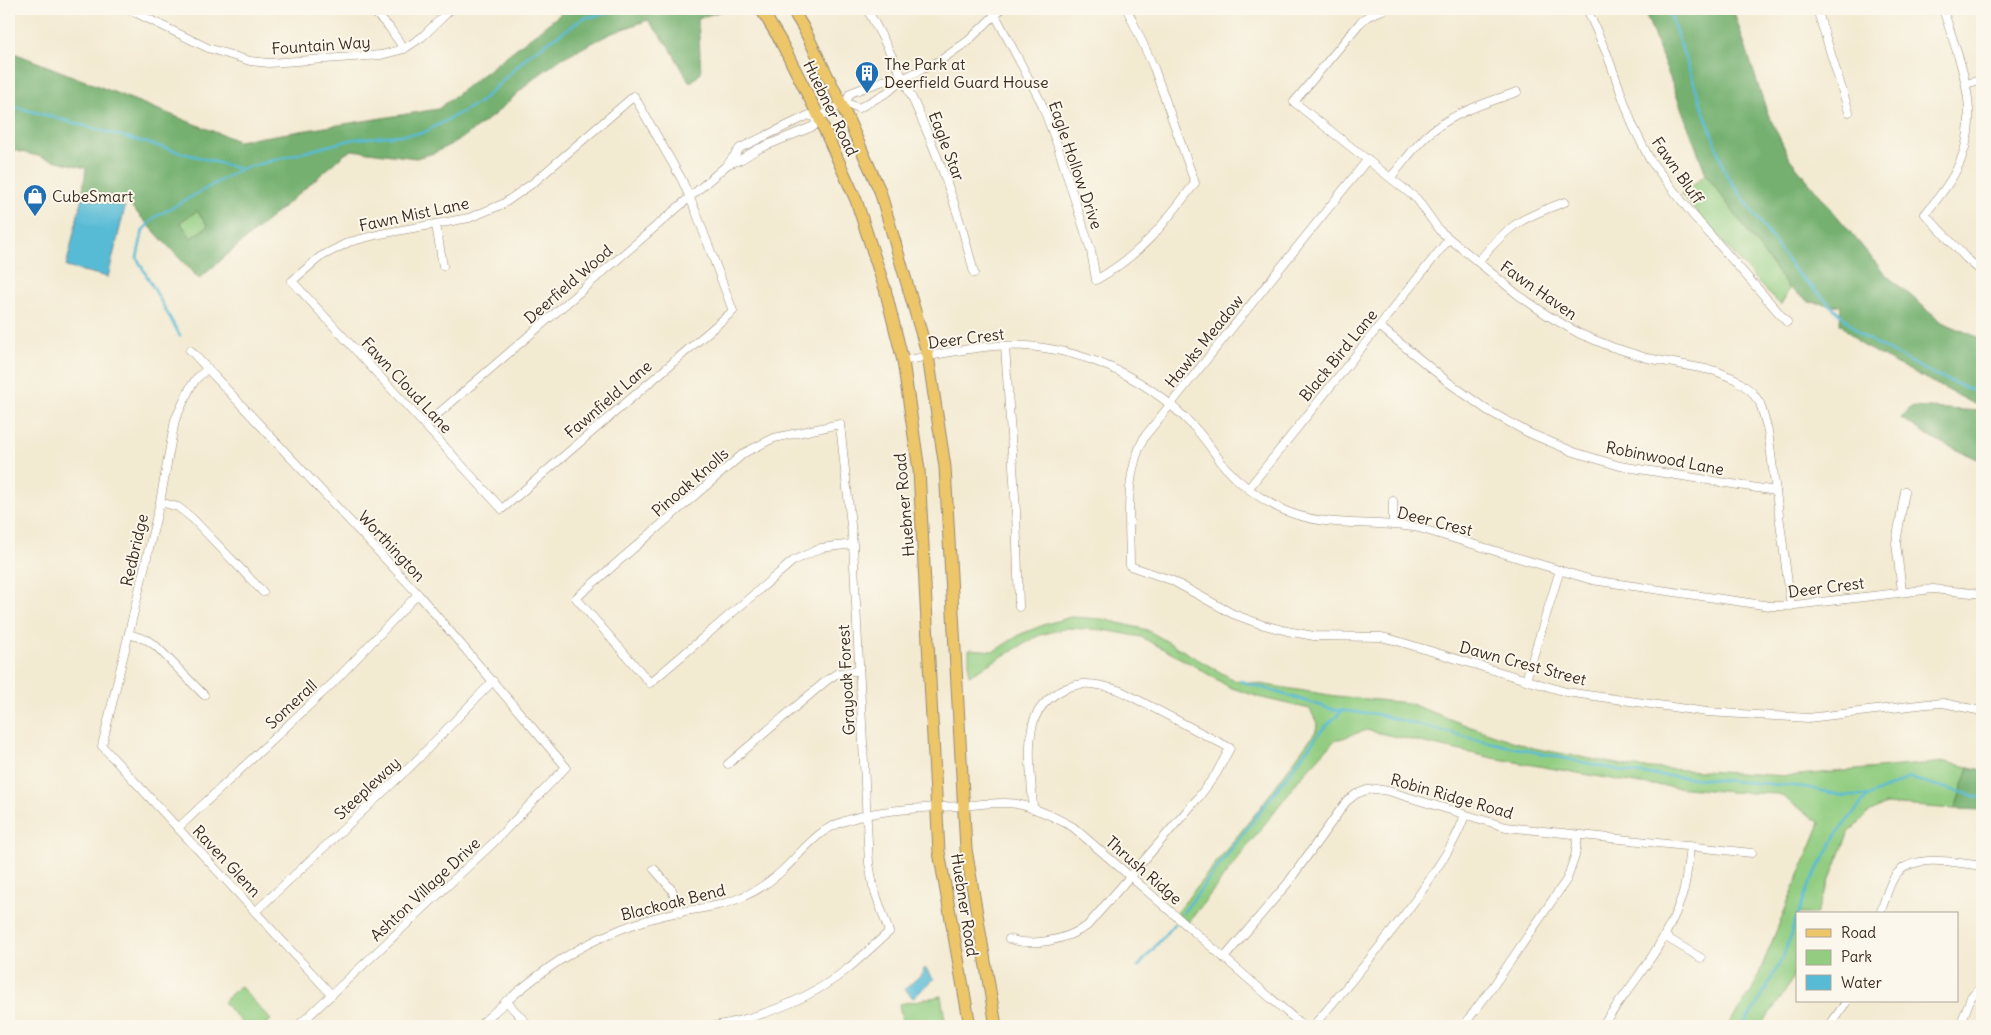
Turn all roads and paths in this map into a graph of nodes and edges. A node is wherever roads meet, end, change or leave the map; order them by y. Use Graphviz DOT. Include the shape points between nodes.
graph roads {
  1 [pos="128,9"];
  2 [pos="371,9"];
  3 [pos="451,9"];
  4 [pos="761,9"];
  5 [pos="792,9"];
  6 [pos="868,9"];
  7 [pos="1001,9"];
  8 [pos="1127,9"];
  9 [pos="1385,9"];
  10 [pos="1587,9"];
  11 [pos="1817,9"];
  12 [pos="1943,9"];
  13 [pos="993,12"];
  14 [pos="404,49"];
  15 [pos="904,78"];
  16 [pos="1980,80"];
  17 [pos="1966,84"];
  18 [pos="1517,92"];
  19 [pos="844,104"];
  20 [pos="1849,112"];
  21 [pos="818,118"];
  22 [pos="1368,159"];
  23 [pos="728,164"];
  24 [pos="1391,177"];
  25 [pos="690,198"];
  26 [pos="1565,202"];
  27 [pos="436,225"];
  28 [pos="1450,240"];
  29 [pos="1478,262"];
  30 [pos="443,266"];
  31 [pos="974,272"];
  32 [pos="1982,272"];
  33 [pos="292,280"];
  34 [pos="1787,322"];
  35 [pos="1379,326"];
  36 [pos="1004,346"];
  37 [pos="190,350"];
  38 [pos="928,356"];
  39 [pos="903,361"];
  40 [pos="208,368"];
  41 [pos="1170,404"];
  42 [pos="840,424"];
  43 [pos="425,425"];
  44 [pos="1248,489"];
  45 [pos="1776,491"];
  46 [pos="1904,491"];
  47 [pos="1393,501"];
  48 [pos="160,502"];
  49 [pos="502,509"];
  50 [pos="1393,524"];
  51 [pos="853,544"];
  52 [pos="1130,566"];
  53 [pos="1560,570"];
  54 [pos="1902,591"];
  55 [pos="263,592"];
  56 [pos="418,594"];
  57 [pos="1982,594"];
  58 [pos="1791,606"];
  59 [pos="1019,607"];
  60 [pos="129,634"];
  61 [pos="859,670"];
  62 [pos="1526,680"];
  63 [pos="493,681"];
  64 [pos="204,695"];
  65 [pos="1982,711"];
  66 [pos="102,746"];
  67 [pos="728,764"];
  68 [pos="566,767"];
  69 [pos="963,806"];
  70 [pos="937,807"];
  71 [pos="1033,808"];
  72 [pos="1465,815"];
  73 [pos="866,816"];
  74 [pos="178,828"];
  75 [pos="1578,835"];
  76 [pos="1690,846"];
  77 [pos="1752,853"];
  78 [pos="1982,866"];
  79 [pos="654,869"];
  80 [pos="1131,878"];
  81 [pos="255,912"];
  82 [pos="1881,912"];
  83 [pos="680,913"];
  84 [pos="1664,936"];
  85 [pos="1008,939"];
  86 [pos="1224,958"];
  87 [pos="1701,958"];
  88 [pos="1982,987"];
  89 [pos="332,995"];
  90 [pos="506,1001"];
  91 [pos="1846,1002"];
  92 [pos="298,1026"];
  93 [pos="479,1026"];
  94 [pos="529,1026"];
  95 [pos="714,1026"];
  96 [pos="970,1026"];
  97 [pos="996,1026"];
  98 [pos="1303,1026"];
  99 [pos="1314,1026"];
  100 [pos="1463,1026"];
  101 [pos="1602,1026"];
  102 [pos="1829,1026"];
  103 [pos="1960,1026"];
  1 -- 14 [label="street, Fountain Way" via="208,48 250,61 294,63 381,55"];
  2 -- 14 [label="street"];
  3 -- 14 [label="street, Fountain Way" via="422,37"];
  4 -- 21 [label="main road, Huebner Road"];
  5 -- 19 [label="main road, Huebner Road"];
  6 -- 15 [label="street, Eagle Star"];
  7 -- 13 [label="street"];
  8 -- 13 [label="street, Eagle Hollow Drive" via="1154,68 1195,183 1150,240 1096,280 1091,251 1041,102"];
  9 -- 22 [label="street, Fawn Haven" via="1359,24 1294,102"];
  10 -- 34 [label="street, Fawn Bluff" via="1607,54 1632,126 1650,160 1692,214"];
  11 -- 20 [label="street"];
  12 -- 17 [label="street"];
  13 -- 15 [label="street" via="983,28 942,60"];
  15 -- 19 [label="street" via="883,81 850,93"];
  15 -- 19 [label="street" via="888,92 859,108"];
  15 -- 31 [label="street, Eagle Star" via="934,146 964,232"];
  16 -- 17 [label="street"];
  17 -- 32 [label="street" via="1970,114 1964,153 1953,177 1926,214"];
  18 -- 24 [label="street" via="1443,123 1423,139"];
  19 -- 21 [label="street"];
  19 -- 38 [label="main road, Huebner Road" via="880,191"];
  21 -- 23 [label="street, Deerfield Wood" via="814,126"];
  21 -- 23 [label="street, Deerfield Wood" via="809,115 745,145 735,152"];
  21 -- 39 [label="main road, Huebner Road" via="856,200 885,289"];
  22 -- 24 [label="street, Fawn Haven"];
  22 -- 41 [label="street, Hawks Meadow"];
  23 -- 25 [label="street, Deerfield Wood"];
  24 -- 28 [label="street, Fawn Haven" via="1417,199"];
  25 -- 27 [label="street, Fawn Mist Lane" via="634,96 518,194 486,212"];
  25 -- 43 [label="street, Deerfield Wood"];
  25 -- 49 [label="street, Fawnfield Lane" via="733,311"];
  26 -- 29 [label="street" via="1516,223"];
  27 -- 30 [label="street"];
  27 -- 33 [label="street, Fawn Mist Lane" via="349,242 320,257"];
  28 -- 29 [label="street, Fawn Haven"];
  28 -- 35 [label="street, Black Bird Lane"];
  29 -- 45 [label="street, Fawn Haven" via="1524,299 1580,334 1647,358 1716,370 1745,386 1760,403 1765,416"];
  33 -- 43 [label="street, Fawn Cloud Lane"];
  35 -- 44 [label="street, Black Bird Lane"];
  35 -- 45 [label="street, Robinwood Lane" via="1487,410 1574,452 1620,466"];
  36 -- 38 [label="street, Deer Crest"];
  36 -- 41 [label="street, Deer Crest" via="1039,347 1090,358 1137,381"];
  36 -- 59 [label="street" via="1016,511"];
  37 -- 40 [label="street, Worthington"];
  38 -- 39 [label="street, Deer Crest"];
  38 -- 69 [label="main road, Huebner Road" via="946,476"];
  39 -- 70 [label="main road, Huebner Road" via="919,470"];
  40 -- 48 [label="street, Redbridge" via="190,388 175,420"];
  40 -- 56 [label="street, Worthington"];
  41 -- 44 [label="street, Deer Crest"];
  41 -- 52 [label="street, Hawks Meadow" via="1146,436 1133,464"];
  42 -- 51 [label="street, Grayoak Forest"];
  42 -- 51 [label="street, Pinoak Knolls" via="774,438 744,453 576,598 650,683 793,561 821,548"];
  43 -- 49 [label="street, Fawn Cloud Lane"];
  44 -- 50 [label="street, Deer Crest" via="1279,508 1310,519 1343,524"];
  45 -- 58 [label="street, Fawn Haven"];
  46 -- 54 [label="street" via="1896,543"];
  47 -- 50 [label="street"];
  48 -- 55 [label="street" via="178,508 192,518"];
  48 -- 60 [label="street, Redbridge"];
  50 -- 53 [label="street, Deer Crest" via="1420,528"];
  51 -- 61 [label="street, Grayoak Forest"];
  52 -- 62 [label="street, Dawn Crest Street" via="1171,580 1233,614 1260,624 1314,636 1381,637"];
  53 -- 58 [label="street, Deer Crest" via="1592,580 1770,606"];
  53 -- 62 [label="street"];
  54 -- 57 [label="street, Deer Crest" via="1949,589"];
  54 -- 58 [label="street, Deer Crest"];
  56 -- 63 [label="street, Worthington"];
  56 -- 74 [label="street, Somerall" via="334,682"];
  60 -- 64 [label="street" via="156,646"];
  60 -- 66 [label="street, Redbridge"];
  61 -- 67 [label="street" via="836,674 826,681"];
  61 -- 73 [label="street, Grayoak Forest"];
  62 -- 65 [label="street, Dawn Crest Street" via="1566,692 1707,712 1776,718 1834,716 1943,703"];
  63 -- 68 [label="street, Worthington"];
  63 -- 81 [label="street, Steepleway" via="413,764"];
  66 -- 74 [label="street, Raven Glenn"];
  68 -- 89 [label="street, Ashton Village Drive" via="492,844"];
  69 -- 70 [label="street, Thrush Ridge"];
  69 -- 71 [label="street, Thrush Ridge" via="1016,804"];
  69 -- 97 [label="main road, Huebner Road" via="966,849"];
  70 -- 73 [label="street, Blackoak Bend"];
  70 -- 96 [label="main road, Huebner Road" via="939,852"];
  71 -- 80 [label="street, Thrush Ridge" via="1072,827"];
  71 -- 80 [label="street" via="1032,726 1043,705 1073,685 1105,685 1121,691 1230,748 1207,787"];
  72 -- 75 [label="street, Robin Ridge Road" via="1506,827"];
  72 -- 86 [label="street, Robin Ridge Road" via="1388,791 1367,790 1356,794 1346,802 1287,884"];
  72 -- 99 [label="street" via="1456,841 1399,924"];
  73 -- 83 [label="street, Blackoak Bend" via="824,831 771,880 744,897 713,908"];
  73 -- 95 [label="street, Grayoak Forest" via="873,886 889,932 822,987 768,1013"];
  74 -- 81 [label="street, Raven Glenn"];
  75 -- 76 [label="street, Robin Ridge Road"];
  75 -- 100 [label="street" via="1567,879"];
  76 -- 77 [label="street, Robin Ridge Road"];
  76 -- 84 [label="street" via="1682,894"];
  78 -- 82 [label="street" via="1929,861 1911,864 1892,879"];
  79 -- 83 [label="street" via="672,890"];
  80 -- 85 [label="street" via="1096,918 1077,932 1029,944"];
  80 -- 86 [label="street, Thrush Ridge"];
  81 -- 89 [label="street, Raven Glenn"];
  83 -- 90 [label="street, Blackoak Bend" via="620,929 596,940 541,972"];
  84 -- 87 [label="street"];
  84 -- 101 [label="street"];
  86 -- 98 [label="street, Thrush Ridge"];
  88 -- 103 [label="street" via="1971,997"];
  89 -- 92 [label="street, Ashton Village Drive"];
  90 -- 93 [label="street, Blackoak Bend"];
  90 -- 94 [label="street"];
  91 -- 102 [label="street"];
}
